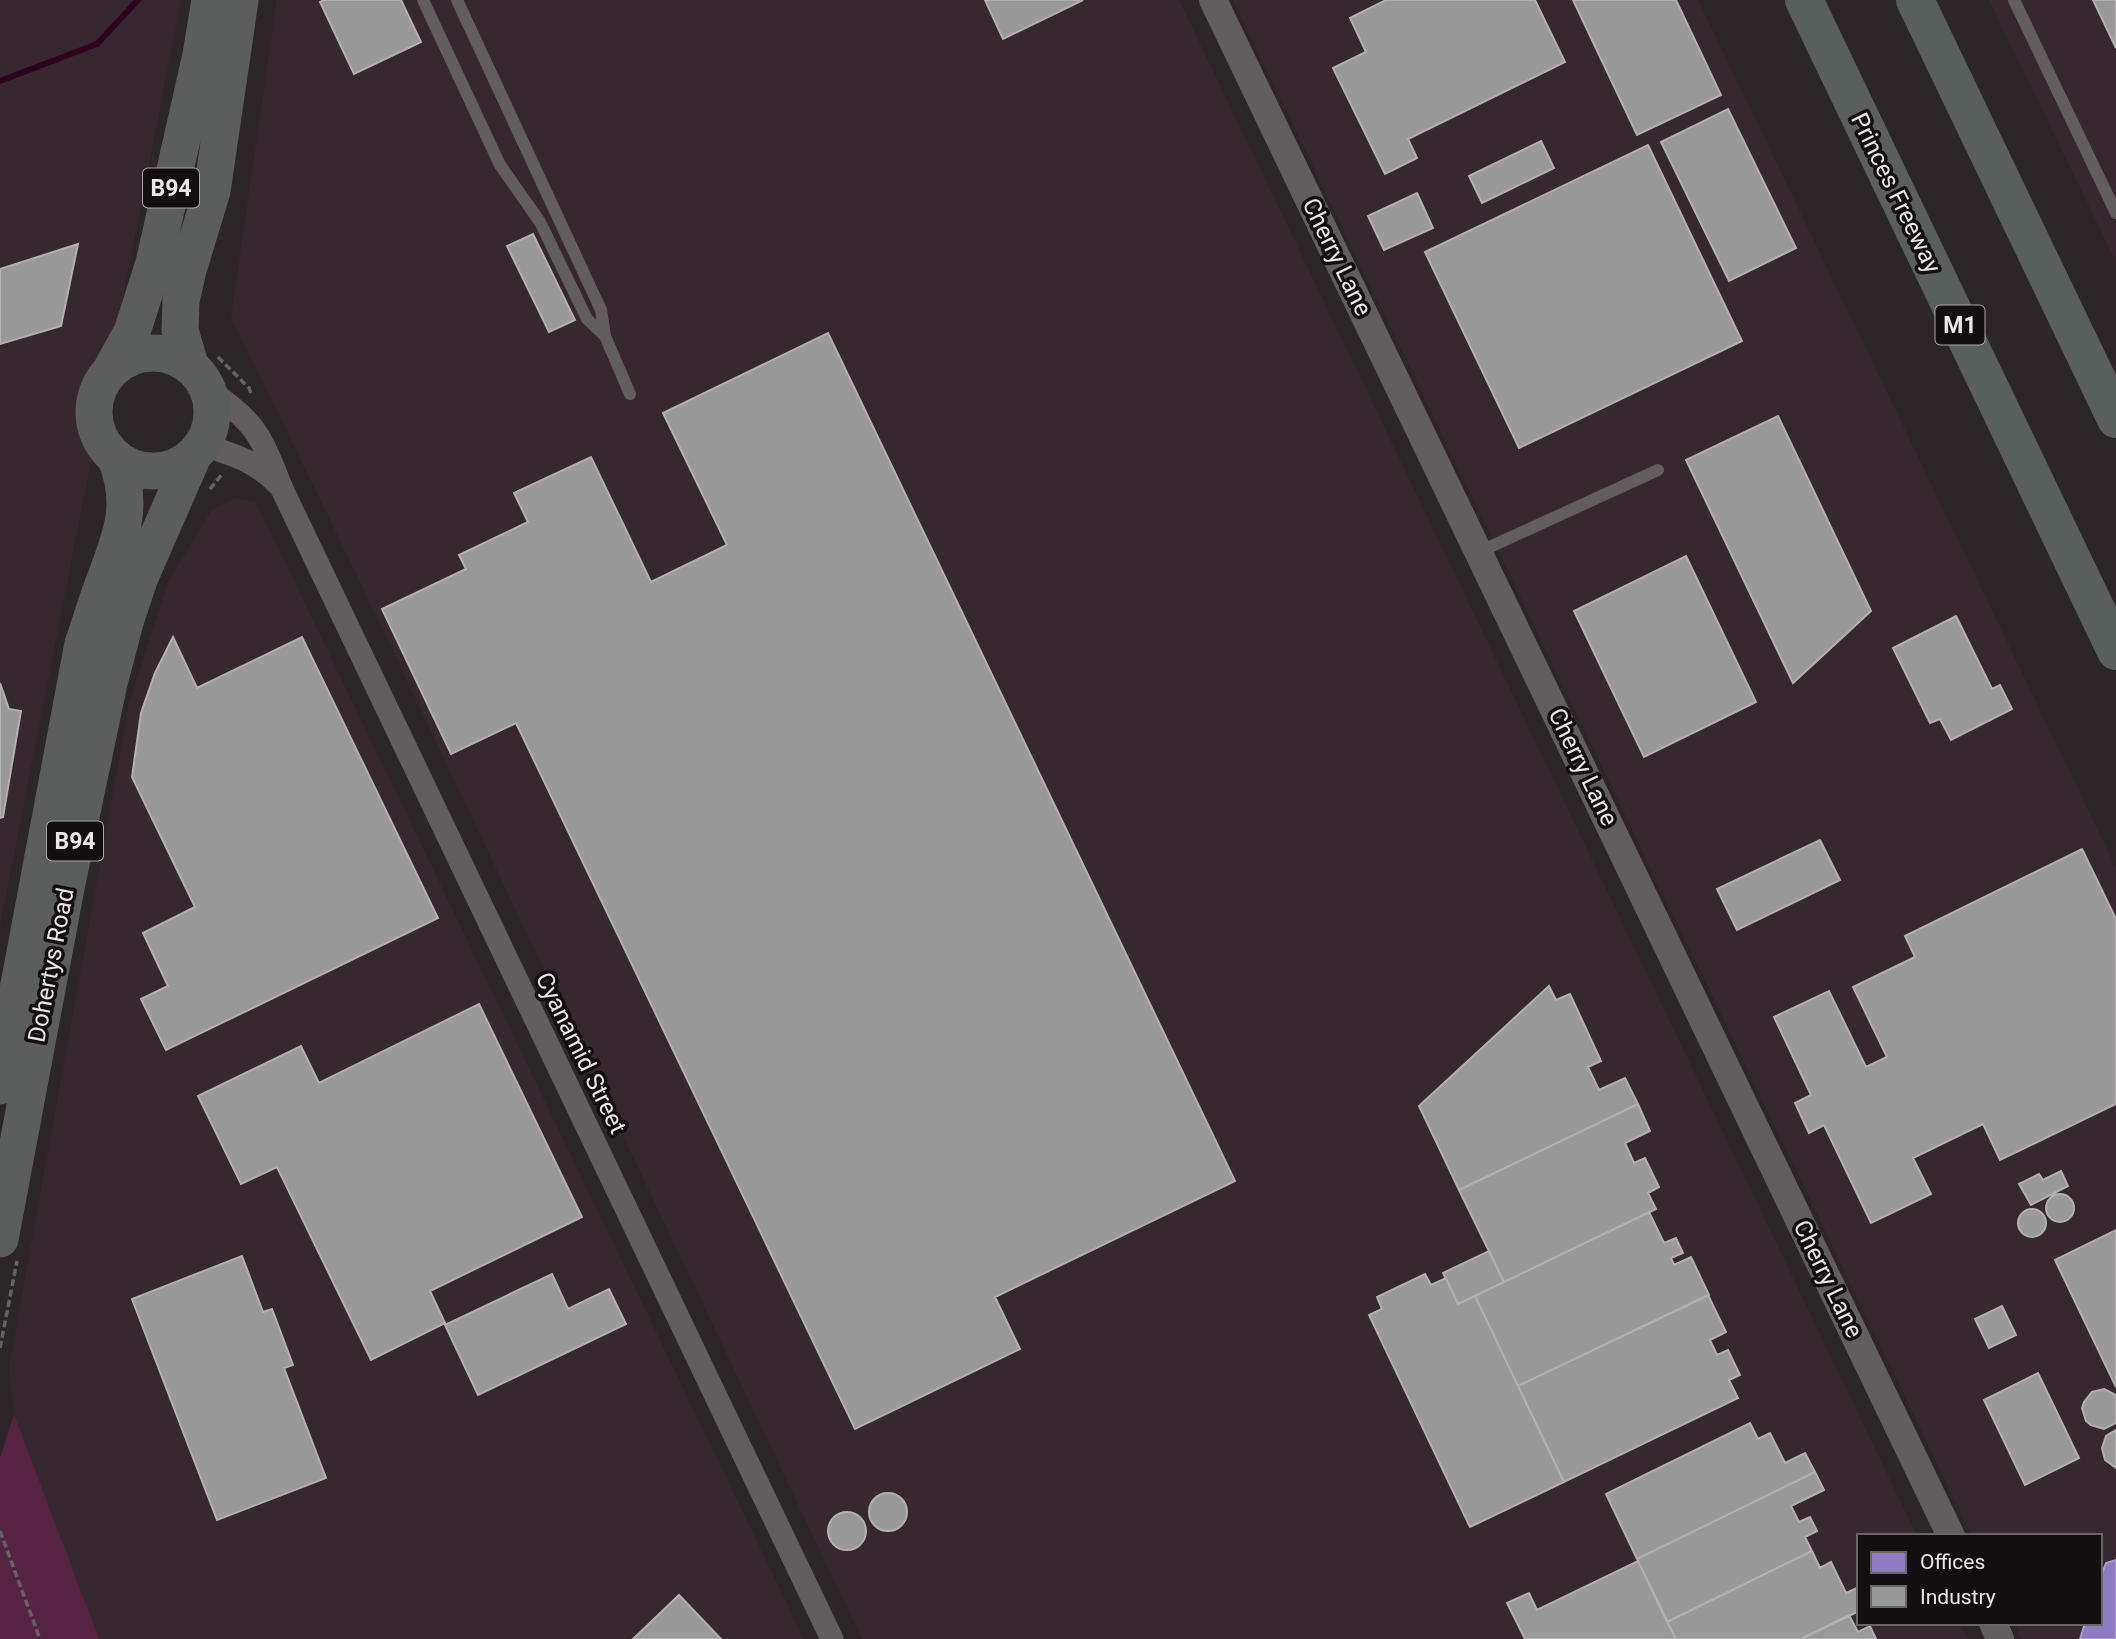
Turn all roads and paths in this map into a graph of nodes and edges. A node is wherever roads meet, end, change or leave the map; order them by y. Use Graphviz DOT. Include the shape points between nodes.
graph roads {
  1 [pos="210,0"];
  2 [pos="240,0"];
  3 [pos="422,0"];
  4 [pos="457,0"];
  5 [pos="1213,0"];
  6 [pos="1804,0"];
  7 [pos="1915,0"];
  8 [pos="2014,0"];
  9 [pos="2116,214"];
  10 [pos="605,336"];
  11 [pos="111,370"];
  12 [pos="204,370"];
  13 [pos="630,394"];
  14 [pos="254,398"];
  15 [pos="2116,419"];
  16 [pos="198,450"];
  17 [pos="116,459"];
  18 [pos="1658,470"];
  19 [pos="282,489"];
  20 [pos="1479,552"];
  21 [pos="2116,651"];
  22 [pos="0,1086"];
  23 [pos="0,1239"];
  24 [pos="0,1531"];
  25 [pos="1950,1534"];
  26 [pos="40,1639"];
  27 [pos="832,1639"];
  1 -- 11 [label="main road, B94" via="154,264 132,332"];
  2 -- 12 [label="main road, B94" via="212,191 179,315 183,347"];
  3 -- 10 [label="lane" via="500,165 540,222 587,319"];
  4 -- 10 [label="lane" via="601,310"];
  5 -- 20 [label="street, Cherry Lane"];
  6 -- 21 [label="highway, Princes Freeway / M1"];
  7 -- 15 [label="highway"];
  8 -- 9 [label="lane"];
  10 -- 13 [label="lane"];
  11 -- 12 [label="main road" via="141,354 158,353"];
  11 -- 17 [label="main road, B94" via="101,383 94,415 97,432"];
  12 -- 14 [label="path" via="249,388"];
  12 -- 16 [label="main road, B94" via="212,418"];
  12 -- 19 [label="street, Cyanamid Street" via="253,426"];
  16 -- 17 [label="main road" via="180,466 163,471 131,467"];
  16 -- 19 [label="street, Cyanamid Street" via="248,460"];
  16 -- 23 [label="main road, Dohertys Road / B94" via="140,577 109,683"];
  17 -- 22 [label="main road, Dohertys Road / B94" via="127,510 83,644"];
  18 -- 20 [label="lane"];
  19 -- 27 [label="street, Cyanamid Street"];
  20 -- 25 [label="street, Cherry Lane"];
  24 -- 26 [label="path"];
}
